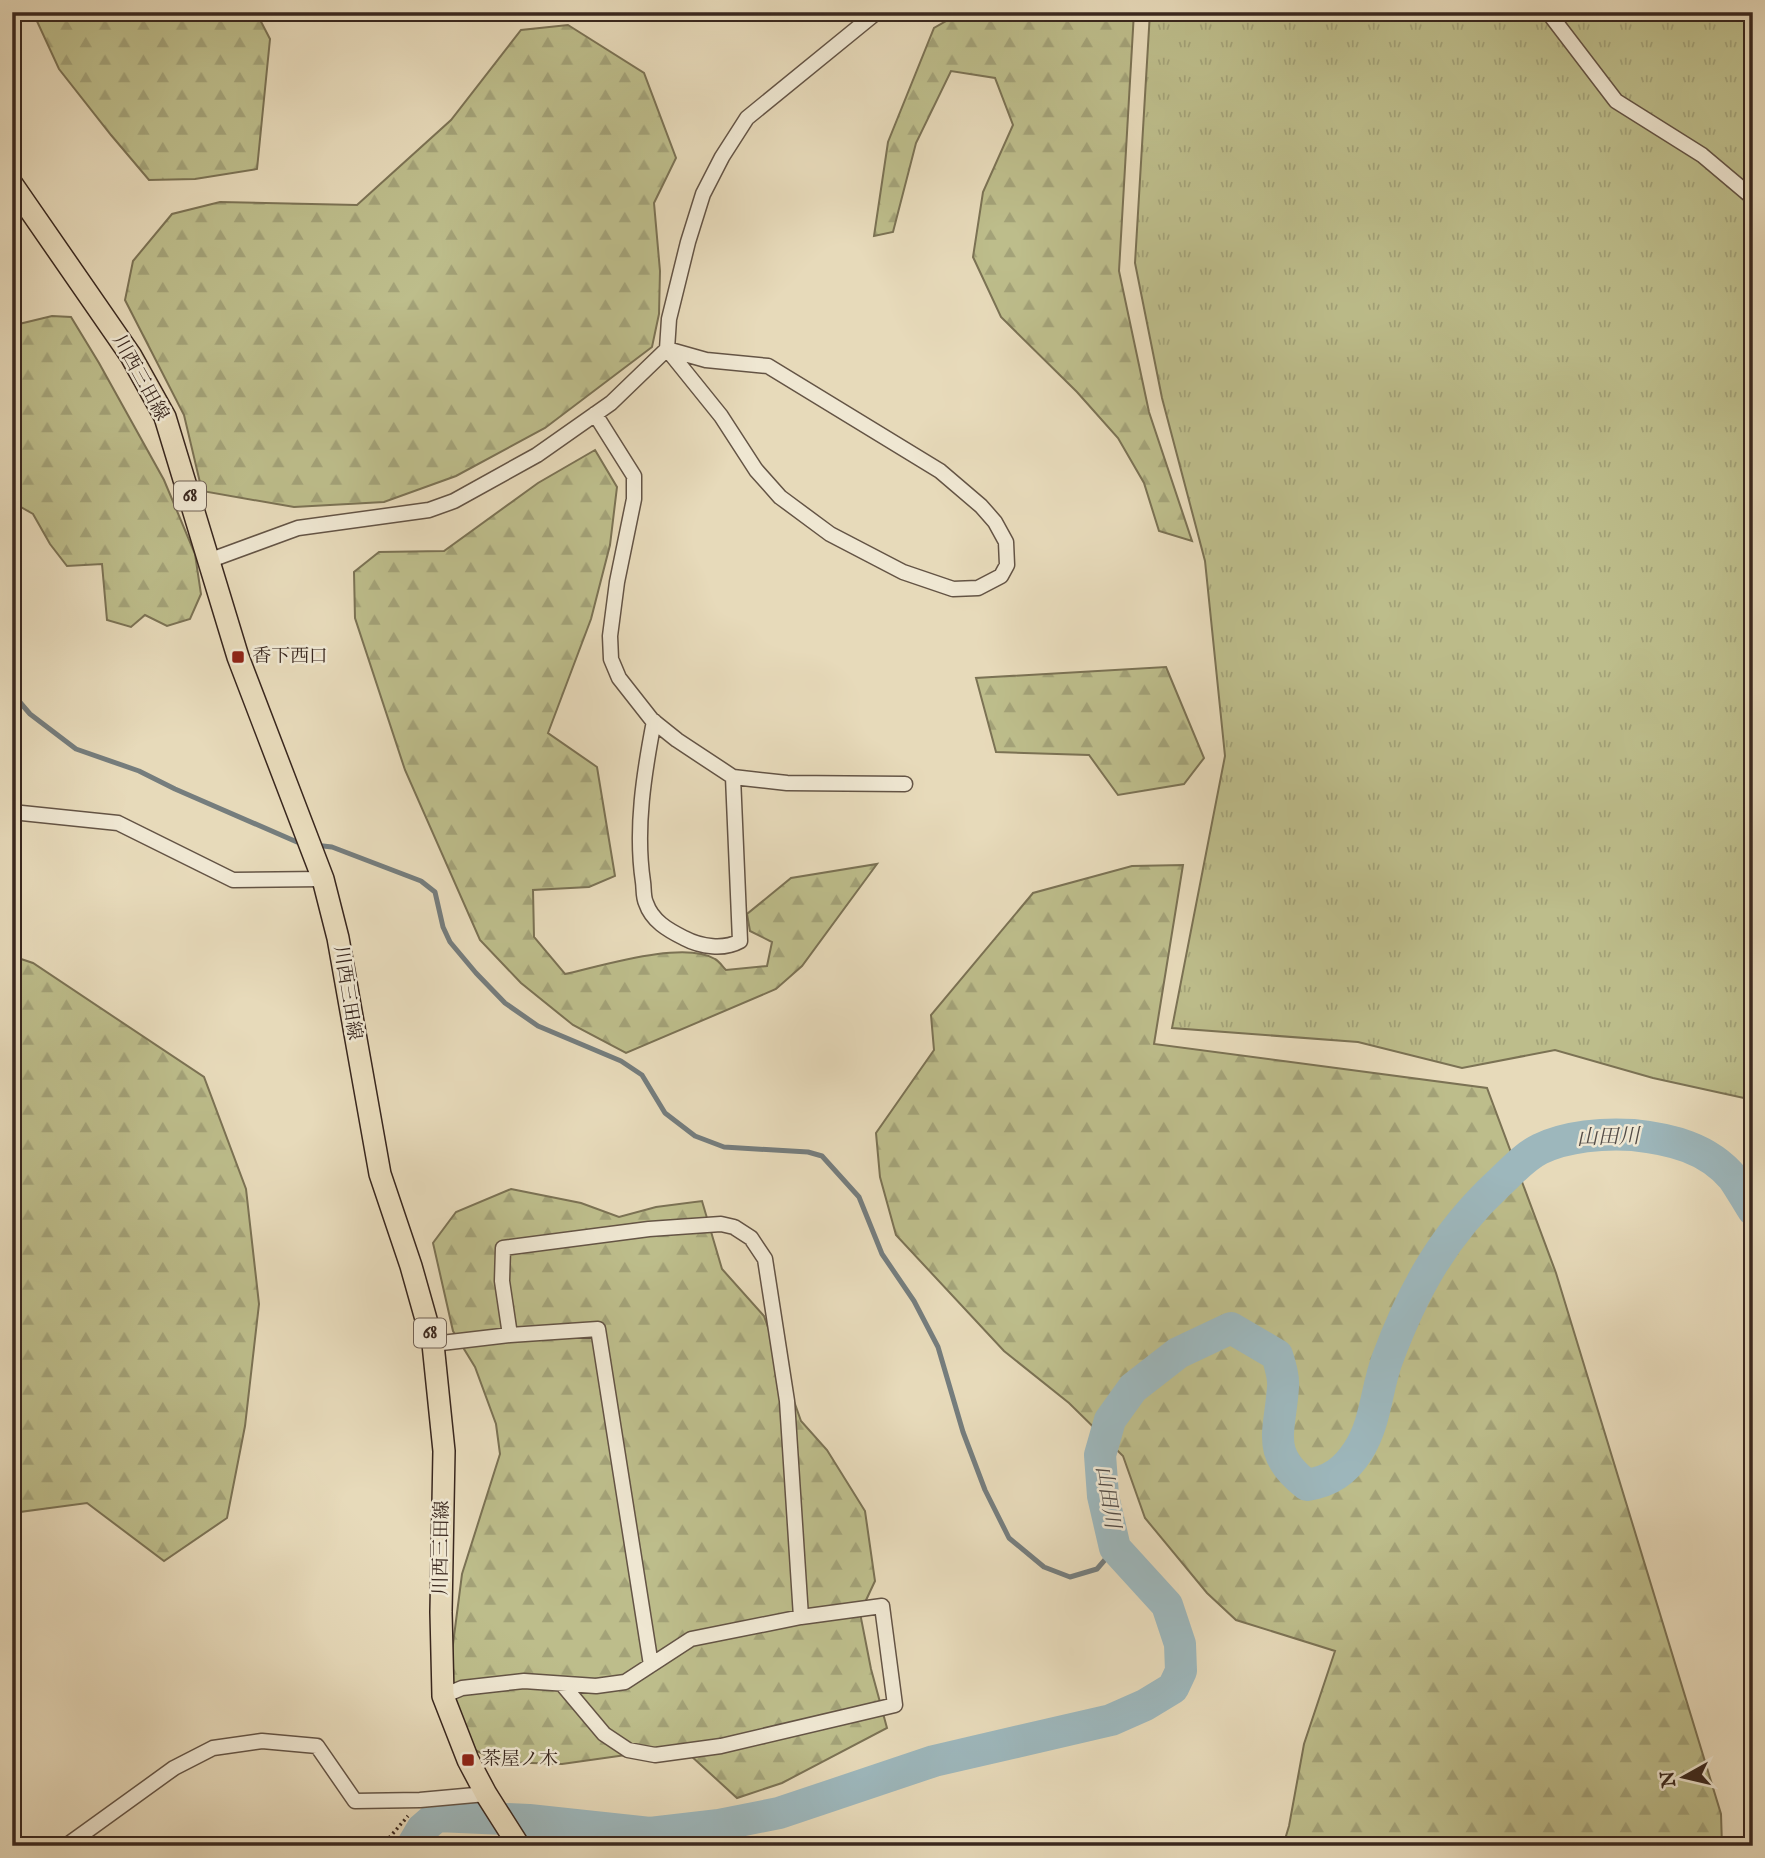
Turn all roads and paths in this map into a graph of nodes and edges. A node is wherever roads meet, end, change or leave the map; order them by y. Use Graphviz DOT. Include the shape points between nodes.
graph roads {
  1 [pos="877,12"];
  2 [pos="1548,12"];
  3 [pos="12,184"];
  4 [pos="1753,198"];
  5 [pos="667,349"];
  6 [pos="595,414"];
  7 [pos="208,561"];
  8 [pos="654,721"];
  9 [pos="733,777"];
  10 [pos="905,784"];
  11 [pos="12,812"];
  12 [pos="323,879"];
  13 [pos="510,1335"];
  14 [pos="433,1343"];
  15 [pos="801,1617"];
  16 [pos="651,1665"];
  17 [pos="562,1684"];
  18 [pos="443,1696"];
  19 [pos="419,1800"];
  20 [pos="490,1802"];
  21 [pos="514,1838"];
  22 [pos="66,1846"];
  23 [pos="382,1846"];
  1 -- 5 [label="street" via="747,118 728,147 703,194 692,230 669,319"];
  2 -- 4 [label="street" via="1616,101 1702,155"];
  3 -- 7 [label="main road, 川西三田線 / 68" via="131,356 165,417"];
  5 -- 5 [label="street" via="706,360 768,366 940,471 995,523 1006,542 1007,565 1001,576 978,588 953,589 903,572 830,534 780,497"];
  5 -- 6 [label="street"];
  6 -- 7 [label="street" via="537,455 454,501 429,510 298,528"];
  6 -- 8 [label="street" via="634,476 610,636 611,659 619,678"];
  7 -- 12 [label="main road, 川西三田線 / 68" via="238,657"];
  8 -- 9 [label="street"];
  8 -- 9 [label="street" via="640,826 646,904 662,927 696,944 730,947 740,941"];
  9 -- 10 [label="street" via="788,783"];
  11 -- 12 [label="street" via="118,823 233,880"];
  12 -- 14 [label="main road, 川西三田線 / 68" via="338,938 380,1174"];
  13 -- 14 [label="street"];
  13 -- 15 [label="street" via="502,1281 503,1248 721,1224 751,1238 765,1259 787,1401"];
  13 -- 16 [label="street" via="598,1329"];
  14 -- 18 [label="main road, 川西三田線 / 68" via="444,1451"];
  15 -- 16 [label="street" via="691,1639"];
  15 -- 17 [label="street" via="881,1606 895,1705 721,1746 655,1755 628,1751 604,1734"];
  16 -- 17 [label="street" via="625,1682"];
  17 -- 18 [label="street" via="524,1681 462,1688"];
  18 -- 20 [label="main road, 川西三田線 / 68"];
  19 -- 20 [label="street"];
  19 -- 22 [label="street" via="355,1801 317,1746 261,1741 213,1748 174,1768"];
  19 -- 23 [label="path"];
  20 -- 21 [label="main road, 川西三田線 / 68"];
}
